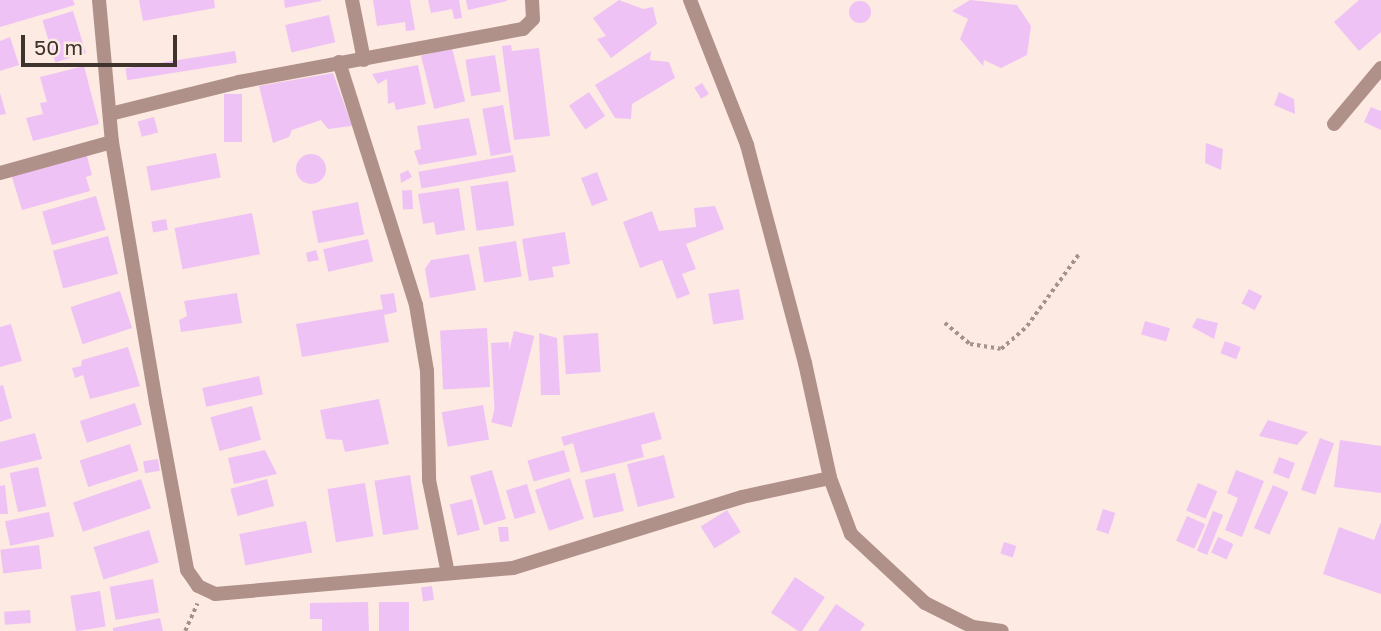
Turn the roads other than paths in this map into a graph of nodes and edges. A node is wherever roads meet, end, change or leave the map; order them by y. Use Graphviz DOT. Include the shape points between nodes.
graph roads {
  1 [pos="99,0"];
  2 [pos="352,0"];
  3 [pos="532,0"];
  4 [pos="690,0"];
  5 [pos="364,60"];
  6 [pos="339,62"];
  7 [pos="1381,68"];
  8 [pos="110,114"];
  9 [pos="1334,124"];
  10 [pos="112,142"];
  11 [pos="0,173"];
  12 [pos="830,478"];
  13 [pos="447,573"];
  14 [pos="1002,631"];
  1 -- 8 [label="street"];
  2 -- 5 [label="street"];
  3 -- 5 [label="street" via="533,19 523,29"];
  4 -- 12 [label="street" via="747,145"];
  5 -- 6 [label="street"];
  6 -- 8 [label="street"];
  6 -- 13 [label="street" via="416,305 427,371 429,480"];
  7 -- 9 [label="street"];
  8 -- 10 [label="street"];
  10 -- 11 [label="street"];
  10 -- 13 [label="street" via="187,570 215,594"];
  12 -- 13 [label="street" via="742,497 513,568"];
  12 -- 14 [label="street" via="850,534 897,581 947,616 973,627"];
}
